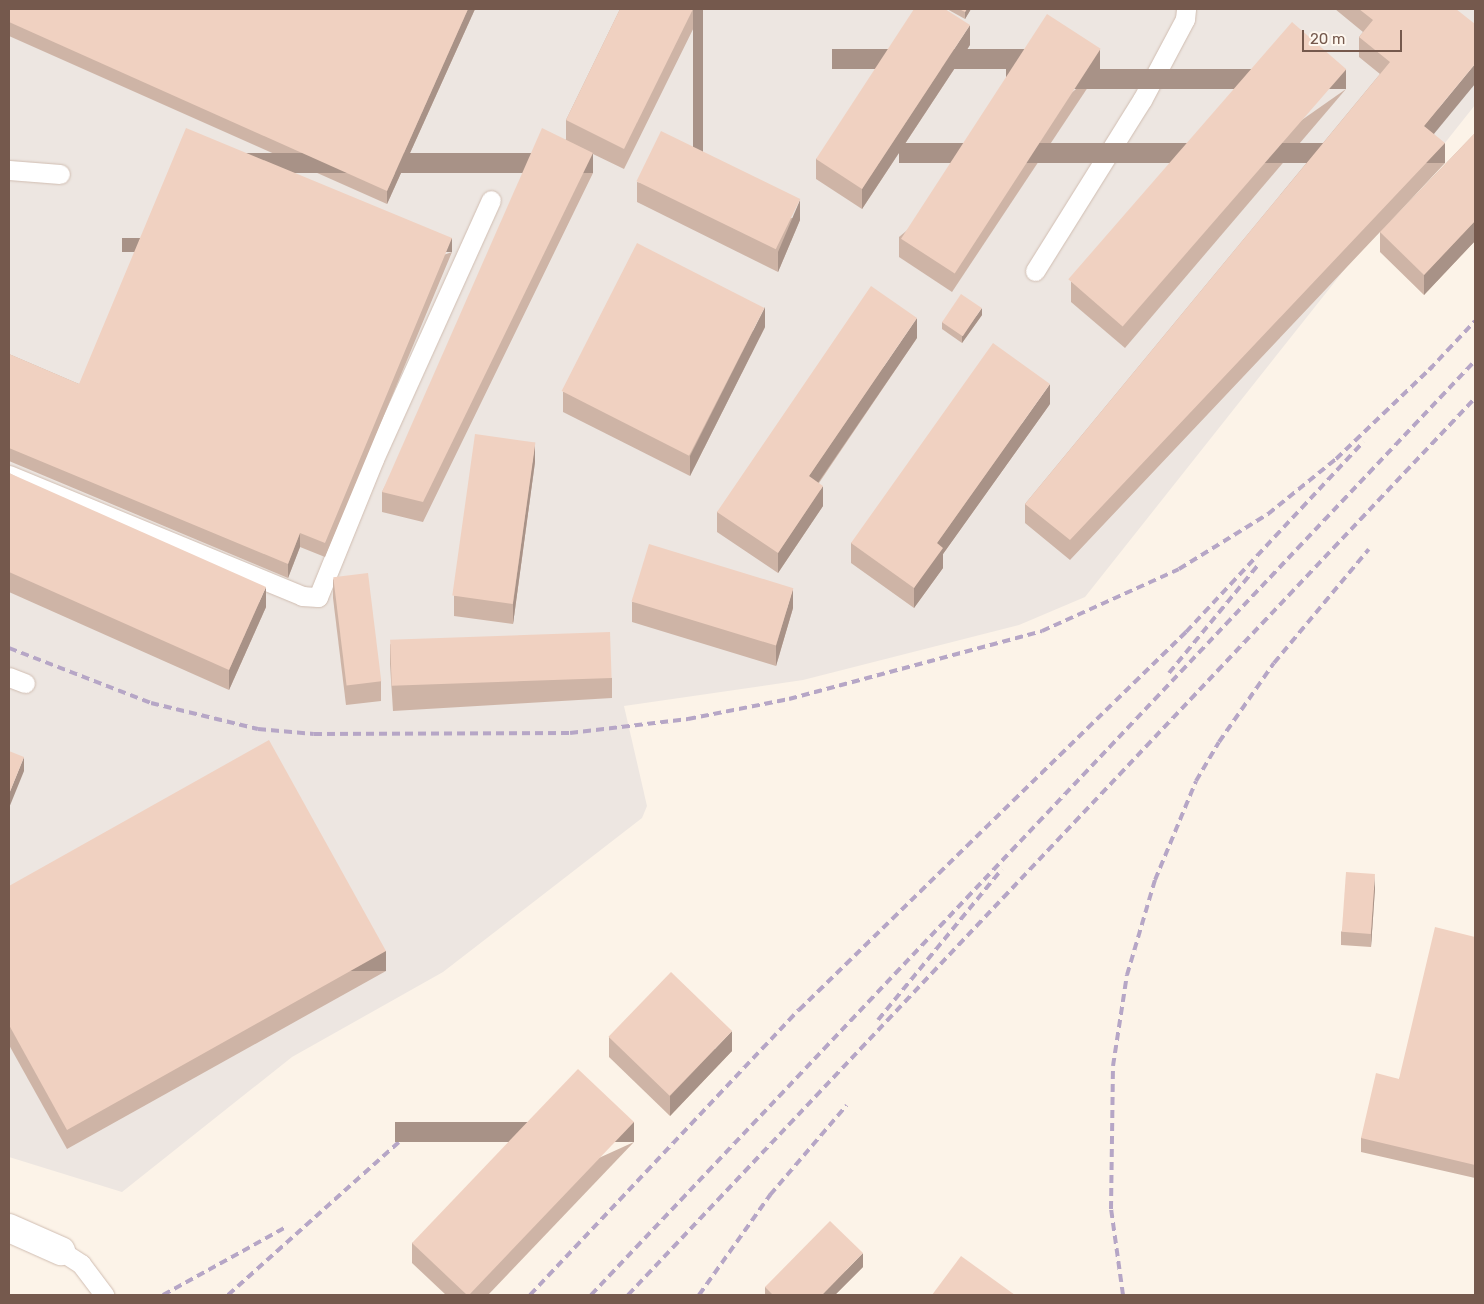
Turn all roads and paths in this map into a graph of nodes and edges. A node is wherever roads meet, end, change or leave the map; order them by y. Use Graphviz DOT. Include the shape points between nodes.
graph roads {
  1 [pos="1186,9"];
  2 [pos="9,170"];
  3 [pos="60,174"];
  4 [pos="491,200"];
  5 [pos="1035,271"];
  6 [pos="9,475"];
  7 [pos="9,1228"];
  8 [pos="61,1251"];
  9 [pos="104,1295"];
  1 -- 5 [label="lane" via="1186,20 1142,100"];
  2 -- 3 [label="lane"];
  4 -- 6 [label="lane" via="374,459 318,597 302,596"];
  7 -- 8 [label="street"];
  8 -- 9 [label="lane" via="81,1264"];
}
